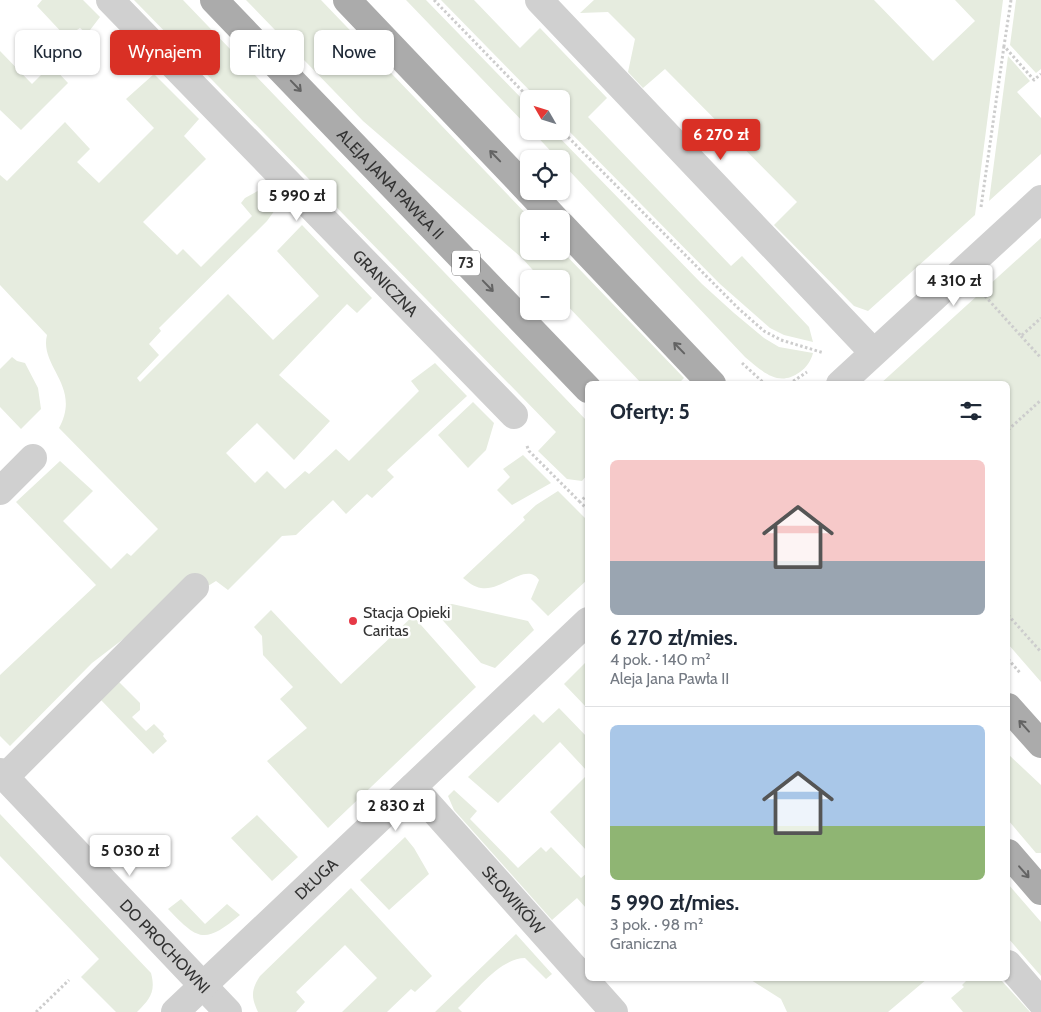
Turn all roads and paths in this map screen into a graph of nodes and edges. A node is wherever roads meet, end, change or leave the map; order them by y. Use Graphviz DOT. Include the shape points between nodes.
graph roads {
  1 [pos="110,0"];
  2 [pos="214,0"];
  3 [pos="347,0"];
  4 [pos="434,0"];
  5 [pos="539,0"];
  6 [pos="1011,0"];
  7 [pos="1004,46"];
  8 [pos="1041,74"];
  9 [pos="521,90"];
  10 [pos="570,139"];
  11 [pos="520,182"];
  12 [pos="1041,199"];
  13 [pos="537,200"];
  14 [pos="547,210"];
  15 [pos="980,211"];
  16 [pos="570,234"];
  17 [pos="996,308"];
  18 [pos="1041,318"];
  19 [pos="1021,336"];
  20 [pos="820,352"];
  21 [pos="873,352"];
  22 [pos="736,357"];
  23 [pos="1041,358"];
  24 [pos="709,381"];
  25 [pos="762,381"];
  26 [pos="843,381"];
  27 [pos="585,385"];
  28 [pos="1041,400"];
  29 [pos="514,415"];
  30 [pos="1010,428"];
  31 [pos="32,458"];
  32 [pos="0,491"];
  33 [pos="585,497"];
  34 [pos="580,502"];
  35 [pos="585,507"];
  36 [pos="195,587"];
  37 [pos="1010,617"];
  38 [pos="585,624"];
  39 [pos="1041,652"];
  40 [pos="1010,709"];
  41 [pos="1041,744"];
  42 [pos="3,775"];
  43 [pos="413,787"];
  44 [pos="1010,855"];
  45 [pos="1041,891"];
  46 [pos="1010,966"];
  47 [pos="69,980"];
  48 [pos="585,980"];
  49 [pos="586,981"];
  50 [pos="204,986"];
  51 [pos="1041,1002"];
  52 [pos="36,1012"];
  53 [pos="175,1012"];
  54 [pos="228,1012"];
  55 [pos="614,1012"];
  1 -- 29 [label="street, GRANICZNA"];
  2 -- 27 [label="main road, ALEJA JANA PAWŁA II / 73, one-way"];
  11 -- 3 [label="main road, one-way"];
  4 -- 9 [label="path"];
  5 -- 21 [label="street"];
  6 -- 7 [label="path"];
  7 -- 8 [label="path" via="1034,80"];
  7 -- 15 [label="path"];
  10 -- 20 [label="path" via="739,310 764,331 781,340"];
  12 -- 21 [label="street"];
  13 -- 14 [label="main road"];
  24 -- 16 [label="main road, one-way"];
  17 -- 19 [label="path"];
  18 -- 19 [label="path"];
  19 -- 23 [label="path"];
  21 -- 26 [label="street"];
  22 -- 25 [label="path"];
  28 -- 30 [label="path"];
  29 -- 34 [label="path" via="529,451"];
  31 -- 32 [label="street"];
  33 -- 34 [label="path"];
  34 -- 35 [label="path"];
  36 -- 42 [label="street"];
  37 -- 39 [label="path"];
  38 -- 43 [label="street, DŁUGA"];
  41 -- 40 [label="main road, one-way"];
  42 -- 50 [label="street, DO PROCHOWNI"];
  43 -- 48 [label="street, SŁOWIKÓW"];
  43 -- 50 [label="street, DŁUGA"];
  44 -- 45 [label="main road, one-way"];
  46 -- 51 [label="street"];
  47 -- 52 [label="path"];
  49 -- 55 [label="street, SŁOWIKÓW"];
  50 -- 53 [label="street, DŁUGA"];
  50 -- 54 [label="street, DO PROCHOWNI"];
}
